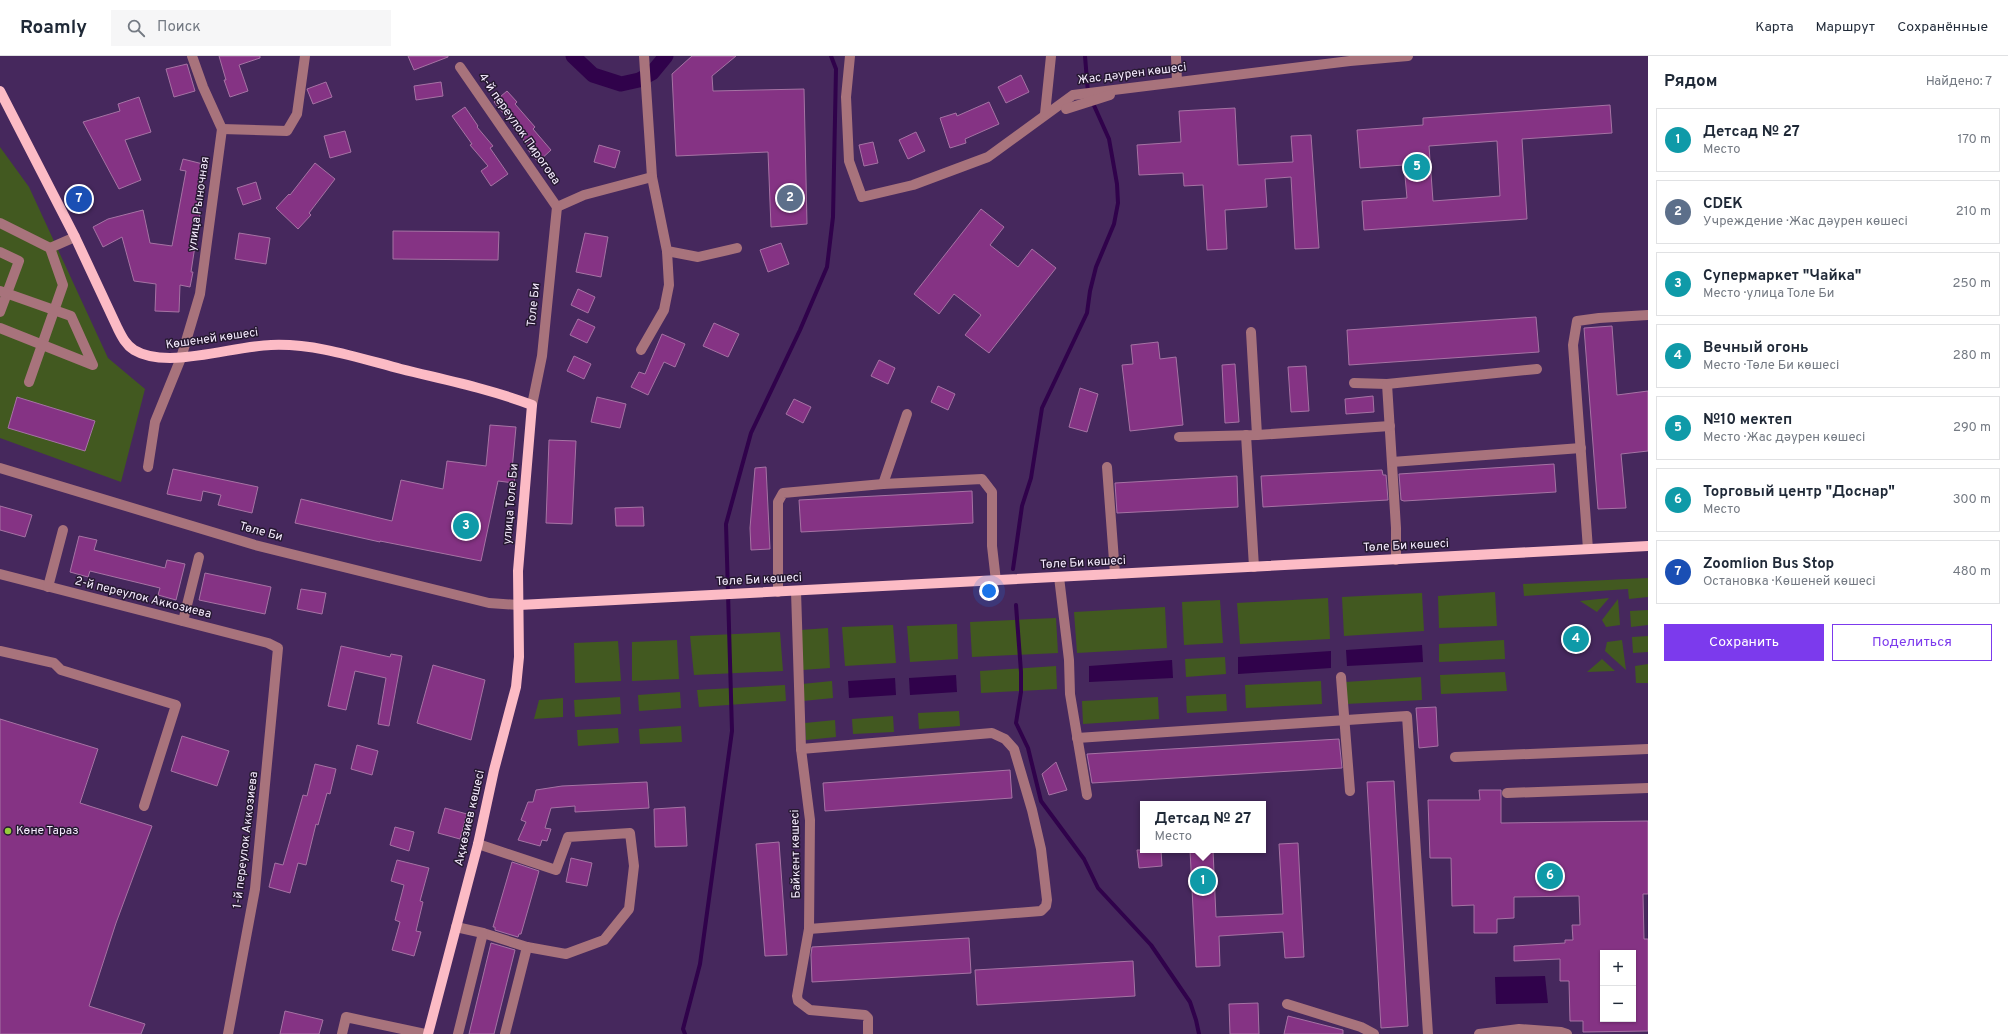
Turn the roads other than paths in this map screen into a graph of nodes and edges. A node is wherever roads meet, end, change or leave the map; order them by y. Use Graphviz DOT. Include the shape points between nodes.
graph roads {
  1 [pos="192,56"];
  2 [pos="305,56"];
  3 [pos="644,56"];
  4 [pos="850,56"];
  5 [pos="1051,56"];
  6 [pos="1176,56"];
  7 [pos="1408,56"];
  8 [pos="1350,58"];
  9 [pos="460,67"];
  10 [pos="1177,82"];
  11 [pos="0,91"];
  12 [pos="1115,93"];
  13 [pos="1066,109"];
  14 [pos="1045,114"];
  15 [pos="222,129"];
  16 [pos="652,177"];
  17 [pos="558,207"];
  18 [pos="0,223"];
  19 [pos="75,237"];
  20 [pos="50,248"];
  21 [pos="737,248"];
  22 [pos="667,250"];
  23 [pos="0,252"];
  24 [pos="3,293"];
  25 [pos="54,311"];
  26 [pos="0,312"];
  27 [pos="1648,315"];
  28 [pos="0,328"];
  29 [pos="1251,332"];
  30 [pos="42,346"];
  31 [pos="642,350"];
  32 [pos="181,358"];
  33 [pos="1537,369"];
  34 [pos="30,382"];
  35 [pos="1354,383"];
  36 [pos="1387,384"];
  37 [pos="532,405"];
  38 [pos="907,414"];
  39 [pos="1390,426"];
  40 [pos="1252,435"];
  41 [pos="1179,437"];
  42 [pos="1581,448"];
  43 [pos="1392,462"];
  44 [pos="148,467"];
  45 [pos="1107,467"];
  46 [pos="0,468"];
  47 [pos="883,484"];
  48 [pos="63,530"];
  49 [pos="1648,546"];
  50 [pos="1588,550"];
  51 [pos="199,557"];
  52 [pos="1396,560"];
  53 [pos="1254,567"];
  54 [pos="0,574"];
  55 [pos="1115,574"];
  56 [pos="1059,577"];
  57 [pos="996,580"];
  58 [pos="48,586"];
  59 [pos="796,591"];
  60 [pos="778,592"];
  61 [pos="518,605"];
  62 [pos="183,621"];
  63 [pos="278,648"];
  64 [pos="0,652"];
  65 [pos="1341,677"];
  66 [pos="1345,720"];
  67 [pos="1078,738"];
  68 [pos="802,749"];
  69 [pos="1648,749"];
  70 [pos="1455,757"];
  71 [pos="1648,788"];
  72 [pos="1350,791"];
  73 [pos="1507,793"];
  74 [pos="1087,795"];
  75 [pos="144,806"];
  76 [pos="478,844"];
  77 [pos="456,927"];
  78 [pos="809,930"];
  79 [pos="484,933"];
  80 [pos="527,946"];
  81 [pos="1287,1004"];
  82 [pos="228,1034"];
  83 [pos="342,1034"];
  84 [pos="424,1034"];
  85 [pos="428,1034"];
  86 [pos="458,1034"];
  87 [pos="505,1034"];
  88 [pos="868,1034"];
  89 [pos="1374,1034"];
  90 [pos="1428,1034"];
  91 [pos="1479,1034"];
  92 [pos="1567,1034"];
  1 -- 15 [label="street, улица Рыночная"];
  2 -- 15 [label="street" via="297,114 287,131"];
  3 -- 16 [label="street"];
  4 -- 14 [label="street, Жас дәурен көшесі" via="846,97 849,161 862,197 913,185 988,156"];
  5 -- 14 [label="street"];
  6 -- 10 [label="street"];
  7 -- 8 [label="street, Жас дәурен көшесі"];
  8 -- 10 [label="street, Жас дәурен көшесі"];
  9 -- 17 [label="street, 4-й переулок Пирогова"];
  10 -- 14 [label="street, Жас дәурен көшесі" via="1073,95"];
  11 -- 19 [label="main road, Көшеней көшесі"];
  12 -- 13 [label="street"];
  15 -- 32 [label="street, улица Рыночная" via="200,294"];
  16 -- 17 [label="street" via="584,195"];
  16 -- 22 [label="street"];
  17 -- 37 [label="street, Толе Би" via="542,356"];
  18 -- 20 [label="street"];
  19 -- 20 [label="street"];
  19 -- 32 [label="main road, Көшеней көшесі" via="124,341 143,355 160,359"];
  20 -- 25 [label="street" via="63,285"];
  21 -- 22 [label="street" via="698,257"];
  22 -- 31 [label="street" via="669,285 664,310"];
  23 -- 24 [label="street" via="19,261"];
  24 -- 25 [label="street"];
  24 -- 26 [label="street"];
  25 -- 30 [label="street"];
  25 -- 30 [label="street" via="71,316 93,364"];
  27 -- 42 [label="street" via="1577,321 1573,345"];
  28 -- 30 [label="street"];
  29 -- 40 [label="street"];
  30 -- 34 [label="street"];
  32 -- 37 [label="main road, Көшеней көшесі" via="251,346 289,344 330,350 504,394"];
  32 -- 44 [label="street, улица Рыночная" via="155,422"];
  33 -- 36 [label="street"];
  35 -- 36 [label="street"];
  36 -- 39 [label="street"];
  37 -- 61 [label="main road, улица Толе Би" via="518,571"];
  38 -- 47 [label="street"];
  39 -- 40 [label="street"];
  39 -- 43 [label="street"];
  40 -- 41 [label="street"];
  40 -- 53 [label="street"];
  42 -- 43 [label="street"];
  42 -- 50 [label="street"];
  43 -- 52 [label="street"];
  45 -- 55 [label="street"];
  46 -- 61 [label="street, Төле Би" via="255,545 489,603"];
  47 -- 57 [label="street" via="982,479 992,492 992,546"];
  47 -- 60 [label="street" via="783,494 778,502"];
  48 -- 58 [label="street"];
  49 -- 50 [label="main road, Төле Би көшесі"];
  50 -- 52 [label="main road, Төле Би көшесі"];
  51 -- 62 [label="street"];
  52 -- 53 [label="main road, Төле Би көшесі"];
  53 -- 55 [label="main road, Төле Би көшесі"];
  54 -- 58 [label="street, 2-й переулок Аккозиева"];
  55 -- 56 [label="main road, Төле Би көшесі"];
  56 -- 57 [label="main road, Төле Би көшесі"];
  56 -- 67 [label="street" via="1069,660 1070,694"];
  57 -- 59 [label="main road, Төле Би көшесі"];
  58 -- 62 [label="street, 2-й переулок Аккозиева"];
  59 -- 60 [label="main road, Төле Би көшесі"];
  59 -- 68 [label="street, Байкент көшесі"];
  60 -- 61 [label="main road, Төле Би көшесі"];
  61 -- 76 [label="main road, Ақкөзиев көшесі" via="519,657 516,687"];
  62 -- 63 [label="street, 2-й переулок Аккозиева" via="268,643"];
  63 -- 82 [label="street, 1-й переулок Аккозиева" via="255,889"];
  64 -- 75 [label="street" via="54,663 61,670 176,705"];
  65 -- 66 [label="street"];
  66 -- 67 [label="street"];
  66 -- 72 [label="street"];
  66 -- 90 [label="street" via="1407,716"];
  67 -- 74 [label="street"];
  68 -- 78 [label="street, Байкент көшесі" via="810,820"];
  68 -- 78 [label="street" via="992,734 1005,739 1014,749 1032,810 1041,849 1047,900 1041,911"];
  69 -- 70 [label="street"];
  71 -- 73 [label="street"];
  76 -- 77 [label="main road, Ақкөзиев көшесі"];
  76 -- 80 [label="street" via="556,870 568,837 630,832 634,866 629,909 604,940 566,954"];
  77 -- 79 [label="street"];
  77 -- 85 [label="main road, Ақкөзиев көшесі"];
  78 -- 88 [label="street, Байкент көшесі" via="798,1001 810,1010 865,1015 868,1018"];
  79 -- 80 [label="street"];
  79 -- 86 [label="street"];
  80 -- 87 [label="street"];
  81 -- 89 [label="street" via="1361,1027"];
  83 -- 84 [label="street" via="346,1017"];
  91 -- 92 [label="street" via="1519,1029"];
}
